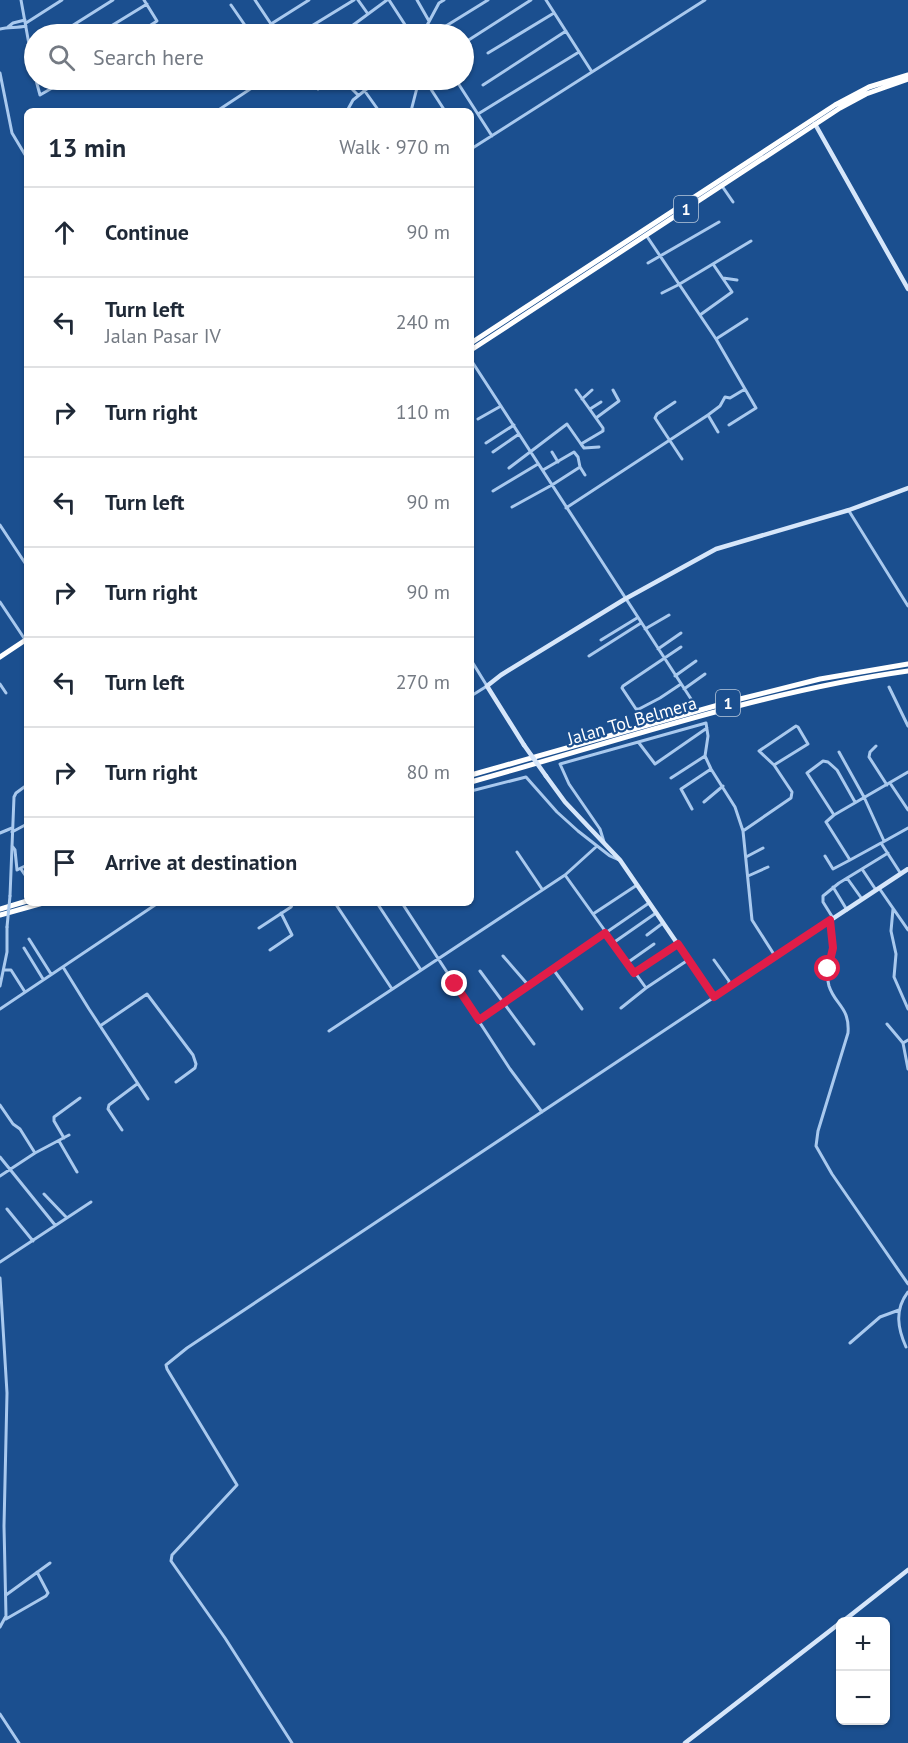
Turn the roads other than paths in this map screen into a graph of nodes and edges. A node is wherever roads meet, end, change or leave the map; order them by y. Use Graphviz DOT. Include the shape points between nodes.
graph roads {
  1 [pos="21,0"];
  2 [pos="62,0"];
  3 [pos="113,0"];
  4 [pos="261,0"];
  5 [pos="309,0"];
  6 [pos="356,0"];
  7 [pos="388,0"];
  8 [pos="417,0"];
  9 [pos="444,0"];
  10 [pos="488,0"];
  11 [pos="531,0"];
  12 [pos="546,0"];
  13 [pos="704,0"];
  14 [pos="256,1"];
  15 [pos="146,2"];
  16 [pos="438,2"];
  17 [pos="231,4"];
  18 [pos="554,13"];
  19 [pos="368,14"];
  20 [pos="429,21"];
  21 [pos="26,23"];
  22 [pos="75,24"];
  23 [pos="113,24"];
  24 [pos="151,24"];
  25 [pos="244,24"];
  26 [pos="315,24"];
  27 [pos="357,24"];
  28 [pos="404,24"];
  29 [pos="428,24"];
  30 [pos="449,24"];
  31 [pos="0,29"];
  32 [pos="566,31"];
  33 [pos="474,37"];
  34 [pos="579,52"];
  35 [pos="488,54"];
  36 [pos="591,72"];
  37 [pos="0,73"];
  38 [pos="908,77"];
  39 [pos="483,85"];
  40 [pos="38,90"];
  41 [pos="50,90"];
  42 [pos="249,90"];
  43 [pos="353,90"];
  44 [pos="364,90"];
  45 [pos="417,90"];
  46 [pos="431,90"];
  47 [pos="462,90"];
  48 [pos="358,95"];
  49 [pos="222,108"];
  50 [pos="349,108"];
  51 [pos="377,108"];
  52 [pos="413,108"];
  53 [pos="443,108"];
  54 [pos="478,114"];
  55 [pos="815,124"];
  56 [pos="492,136"];
  57 [pos="474,147"];
  58 [pos="24,153"];
  59 [pos="721,186"];
  60 [pos="733,202"];
  61 [pos="719,222"];
  62 [pos="646,235"];
  63 [pos="751,241"];
  64 [pos="659,257"];
  65 [pos="648,263"];
  66 [pos="713,264"];
  67 [pos="723,278"];
  68 [pos="737,280"];
  69 [pos="678,285"];
  70 [pos="908,289"];
  71 [pos="662,293"];
  72 [pos="700,315"];
  73 [pos="747,319"];
  74 [pos="716,339"];
  75 [pos="474,341"];
  76 [pos="474,348"];
  77 [pos="474,365"];
  78 [pos="746,388"];
  79 [pos="576,390"];
  80 [pos="592,390"];
  81 [pos="614,390"];
  82 [pos="582,399"];
  83 [pos="601,402"];
  84 [pos="675,402"];
  85 [pos="501,406"];
  86 [pos="590,410"];
  87 [pos="708,415"];
  88 [pos="596,418"];
  89 [pos="478,419"];
  90 [pos="514,425"];
  91 [pos="729,426"];
  92 [pos="718,432"];
  93 [pos="519,434"];
  94 [pos="669,440"];
  95 [pos="486,443"];
  96 [pos="581,444"];
  97 [pos="599,447"];
  98 [pos="493,452"];
  99 [pos="530,452"];
  100 [pos="552,452"];
  101 [pos="682,459"];
  102 [pos="558,462"];
  103 [pos="538,464"];
  104 [pos="580,467"];
  105 [pos="509,468"];
  106 [pos="543,471"];
  107 [pos="585,475"];
  108 [pos="552,485"];
  109 [pos="908,488"];
  110 [pos="494,491"];
  111 [pos="512,507"];
  112 [pos="566,508"];
  113 [pos="849,510"];
  114 [pos="0,525"];
  115 [pos="24,561"];
  116 [pos="625,599"];
  117 [pos="0,602"];
  118 [pos="908,606"];
  119 [pos="669,615"];
  120 [pos="638,618"];
  121 [pos="640,623"];
  122 [pos="645,629"];
  123 [pos="681,633"];
  124 [pos="24,636"];
  125 [pos="24,640"];
  126 [pos="601,640"];
  127 [pos="681,647"];
  128 [pos="657,649"];
  129 [pos="0,655"];
  130 [pos="590,656"];
  131 [pos="664,658"];
  132 [pos="696,661"];
  133 [pos="908,664"];
  134 [pos="474,665"];
  135 [pos="908,671"];
  136 [pos="705,674"];
  137 [pos="675,676"];
  138 [pos="0,684"];
  139 [pos="681,684"];
  140 [pos="487,686"];
  141 [pos="889,687"];
  142 [pos="684,689"];
  143 [pos="6,693"];
  144 [pos="474,694"];
  145 [pos="693,702"];
  146 [pos="908,726"];
  147 [pos="707,728"];
  148 [pos="639,743"];
  149 [pos="876,746"];
  150 [pos="839,752"];
  151 [pos="705,756"];
  152 [pos="774,765"];
  153 [pos="711,769"];
  154 [pos="908,772"];
  155 [pos="474,774"];
  156 [pos="671,778"];
  157 [pos="474,781"];
  158 [pos="889,784"];
  159 [pos="723,786"];
  160 [pos="24,788"];
  161 [pos="474,789"];
  162 [pos="864,797"];
  163 [pos="704,802"];
  164 [pos="856,802"];
  165 [pos="692,809"];
  166 [pos="908,810"];
  167 [pos="834,815"];
  168 [pos="24,825"];
  169 [pos="908,828"];
  170 [pos="12,830"];
  171 [pos="743,831"];
  172 [pos="0,833"];
  173 [pos="604,842"];
  174 [pos="883,842"];
  175 [pos="12,846"];
  176 [pos="597,846"];
  177 [pos="763,849"];
  178 [pos="517,852"];
  179 [pos="888,853"];
  180 [pos="825,856"];
  181 [pos="746,857"];
  182 [pos="620,860"];
  183 [pos="850,860"];
  184 [pos="24,866"];
  185 [pos="768,867"];
  186 [pos="21,868"];
  187 [pos="862,868"];
  188 [pos="908,869"];
  189 [pos="24,873"];
  190 [pos="901,874"];
  191 [pos="565,875"];
  192 [pos="748,876"];
  193 [pos="847,878"];
  194 [pos="637,885"];
  195 [pos="833,887"];
  196 [pos="542,889"];
  197 [pos="878,889"];
  198 [pos="862,899"];
  199 [pos="24,902"];
  200 [pos="649,903"];
  201 [pos="32,906"];
  202 [pos="154,906"];
  203 [pos="292,906"];
  204 [pos="337,906"];
  205 [pos="379,906"];
  206 [pos="404,906"];
  207 [pos="0,909"];
  208 [pos="893,909"];
  209 [pos="847,910"];
  210 [pos="281,913"];
  211 [pos="656,913"];
  212 [pos="593,914"];
  213 [pos="0,915"];
  214 [pos="832,919"];
  215 [pos="663,923"];
  216 [pos="259,928"];
  217 [pos="908,930"];
  218 [pos="605,933"];
  219 [pos="647,935"];
  220 [pos="29,939"];
  221 [pos="613,943"];
  222 [pos="654,944"];
  223 [pos="678,944"];
  224 [pos="24,948"];
  225 [pos="270,950"];
  226 [pos="503,956"];
  227 [pos="775,956"];
  228 [pos="440,959"];
  229 [pos="688,959"];
  230 [pos="714,960"];
  231 [pos="627,963"];
  232 [pos="63,967"];
  233 [pos="553,969"];
  234 [pos="4,970"];
  235 [pos="421,970"];
  236 [pos="480,971"];
  237 [pos="634,973"];
  238 [pos="51,974"];
  239 [pos="43,979"];
  240 [pos="0,986"];
  241 [pos="529,986"];
  242 [pos="729,987"];
  243 [pos="646,988"];
  244 [pos="392,989"];
  245 [pos="26,992"];
  246 [pos="714,997"];
  247 [pos="504,1002"];
  248 [pos="621,1008"];
  249 [pos="908,1008"];
  250 [pos="0,1009"];
  251 [pos="582,1009"];
  252 [pos="479,1020"];
  253 [pos="887,1024"];
  254 [pos="100,1026"];
  255 [pos="328,1031"];
  256 [pos="908,1040"];
  257 [pos="903,1043"];
  258 [pos="534,1044"];
  259 [pos="908,1069"];
  260 [pos="176,1082"];
  261 [pos="137,1084"];
  262 [pos="80,1098"];
  263 [pos="148,1100"];
  264 [pos="0,1105"];
  265 [pos="542,1112"];
  266 [pos="122,1130"];
  267 [pos="69,1135"];
  268 [pos="64,1138"];
  269 [pos="59,1141"];
  270 [pos="35,1153"];
  271 [pos="0,1157"];
  272 [pos="9,1169"];
  273 [pos="77,1172"];
  274 [pos="0,1176"];
  275 [pos="44,1194"];
  276 [pos="91,1202"];
  277 [pos="7,1209"];
  278 [pos="66,1217"];
  279 [pos="55,1226"];
  280 [pos="33,1241"];
  281 [pos="0,1262"];
  282 [pos="0,1278"];
  283 [pos="908,1284"];
  284 [pos="908,1292"];
  285 [pos="899,1310"];
  286 [pos="850,1343"];
  287 [pos="906,1347"];
  288 [pos="5,1496"];
  289 [pos="0,1499"];
  290 [pos="2,1527"];
  291 [pos="50,1563"];
  292 [pos="908,1570"];
  293 [pos="37,1572"];
  294 [pos="6,1595"];
  295 [pos="847,1617"];
  296 [pos="5,1620"];
  297 [pos="836,1626"];
  298 [pos="0,1627"];
  299 [pos="0,1714"];
  300 [pos="19,1743"];
  301 [pos="292,1743"];
  302 [pos="685,1743"];
  1 -- 21 [label="street"];
  2 -- 21 [label="street"];
  3 -- 22 [label="street"];
  4 -- 14 [label="street"];
  5 -- 14 [label="street" via="271,24"];
  6 -- 19 [label="street"];
  6 -- 26 [label="street"];
  7 -- 19 [label="street"];
  7 -- 28 [label="street"];
  8 -- 20 [label="street"];
  9 -- 16 [label="street"];
  10 -- 30 [label="street"];
  11 -- 33 [label="street"];
  12 -- 18 [label="street"];
  13 -- 36 [label="street"];
  15 -- 23 [label="street"];
  15 -- 24 [label="street" via="156,21"];
  16 -- 20 [label="street"];
  17 -- 25 [label="street"];
  18 -- 32 [label="street"];
  18 -- 35 [label="street"];
  19 -- 27 [label="street"];
  20 -- 29 [label="street"];
  21 -- 31 [label="street"];
  32 -- 34 [label="street"];
  32 -- 39 [label="street"];
  34 -- 36 [label="street"];
  34 -- 54 [label="street"];
  36 -- 56 [label="street"];
  37 -- 58 [label="street" via="12,133"];
  38 -- 55 [label="highway, 1" via="866,94"];
  38 -- 75 [label="highway, 1" via="869,87 835,105"];
  40 -- 41 [label="street" via="42,95"];
  42 -- 49 [label="street"];
  43 -- 48 [label="street"];
  44 -- 48 [label="street"];
  44 -- 51 [label="street"];
  45 -- 52 [label="street"];
  46 -- 53 [label="street"];
  47 -- 54 [label="street"];
  48 -- 50 [label="street"];
  54 -- 56 [label="street"];
  55 -- 59 [label="highway, 1"];
  55 -- 70 [label="street"];
  56 -- 57 [label="street"];
  59 -- 60 [label="street"];
  59 -- 62 [label="highway, 1"];
  61 -- 64 [label="street"];
  62 -- 64 [label="street"];
  62 -- 76 [label="highway, 1"];
  63 -- 66 [label="street"];
  64 -- 65 [label="street"];
  64 -- 69 [label="street"];
  66 -- 67 [label="street"];
  66 -- 69 [label="street"];
  67 -- 68 [label="street"];
  67 -- 72 [label="street" via="732,293"];
  69 -- 71 [label="street"];
  69 -- 72 [label="street"];
  72 -- 74 [label="street"];
  73 -- 74 [label="street"];
  74 -- 78 [label="street"];
  77 -- 85 [label="street"];
  78 -- 87 [label="street" via="725,398"];
  78 -- 91 [label="street" via="756,409"];
  79 -- 82 [label="street"];
  80 -- 82 [label="street"];
  81 -- 88 [label="street" via="619,401"];
  82 -- 86 [label="street"];
  83 -- 86 [label="street"];
  84 -- 94 [label="street" via="655,417"];
  85 -- 89 [label="street"];
  85 -- 90 [label="street"];
  86 -- 88 [label="street"];
  87 -- 92 [label="street"];
  87 -- 94 [label="street"];
  88 -- 96 [label="street" via="603,431"];
  90 -- 93 [label="street"];
  90 -- 95 [label="street"];
  93 -- 98 [label="street"];
  93 -- 99 [label="street"];
  94 -- 101 [label="street"];
  94 -- 112 [label="street"];
  96 -- 97 [label="street" via="584,448"];
  96 -- 99 [label="street" via="567,424"];
  99 -- 103 [label="street"];
  99 -- 105 [label="street"];
  100 -- 102 [label="street"];
  102 -- 104 [label="street" via="575,452"];
  102 -- 106 [label="street"];
  103 -- 106 [label="street"];
  103 -- 110 [label="street"];
  104 -- 107 [label="street"];
  104 -- 108 [label="street"];
  106 -- 108 [label="street"];
  108 -- 111 [label="street"];
  108 -- 112 [label="street"];
  109 -- 113 [label="street"];
  112 -- 116 [label="street"];
  113 -- 116 [label="street" via="716,549"];
  113 -- 118 [label="street"];
  114 -- 115 [label="street"];
  116 -- 120 [label="street"];
  116 -- 140 [label="street"];
  117 -- 124 [label="street"];
  119 -- 122 [label="street"];
  120 -- 121 [label="street"];
  120 -- 126 [label="street"];
  121 -- 122 [label="street"];
  121 -- 130 [label="street"];
  122 -- 128 [label="street"];
  123 -- 128 [label="street"];
  125 -- 129 [label="highway"];
  127 -- 131 [label="street"];
  128 -- 131 [label="street"];
  131 -- 137 [label="street"];
  131 -- 139 [label="street" via="622,688 639,709"];
  132 -- 137 [label="street"];
  133 -- 155 [label="highway, Jalan Tol Belmera / 1" via="820,679 736,700"];
  134 -- 140 [label="street"];
  135 -- 157 [label="highway, Jalan Tol Belmera / 1" via="850,680 738,707"];
  136 -- 142 [label="street"];
  137 -- 139 [label="street"];
  138 -- 143 [label="street"];
  139 -- 142 [label="street"];
  140 -- 144 [label="street"];
  140 -- 173 [label="street, bridge" via="565,802"];
  141 -- 146 [label="street"];
  142 -- 145 [label="street"];
  147 -- 148 [label="street" via="706,723"];
  147 -- 148 [label="street" via="654,764"];
  147 -- 151 [label="street"];
  148 -- 173 [label="street" via="560,764"];
  149 -- 158 [label="street" via="869,757"];
  150 -- 162 [label="street"];
  151 -- 153 [label="street"];
  151 -- 156 [label="street"];
  152 -- 152 [label="street" via="759,751 798,727 808,744"];
  152 -- 171 [label="street" via="792,792 791,798"];
  153 -- 159 [label="street"];
  153 -- 165 [label="street" via="681,789"];
  154 -- 158 [label="street"];
  158 -- 162 [label="street"];
  158 -- 166 [label="street"];
  159 -- 163 [label="street"];
  159 -- 171 [label="street"];
  160 -- 170 [label="street" via="15,795"];
  161 -- 176 [label="street" via="526,777 557,812"];
  162 -- 164 [label="street"];
  162 -- 174 [label="street"];
  164 -- 167 [label="street"];
  164 -- 167 [label="street" via="837,770 823,761 807,773"];
  167 -- 183 [label="street" via="826,822"];
  168 -- 170 [label="street"];
  169 -- 174 [label="street"];
  170 -- 172 [label="street"];
  170 -- 175 [label="street"];
  171 -- 181 [label="street"];
  173 -- 182 [label="street"];
  174 -- 179 [label="street"];
  174 -- 183 [label="street"];
  175 -- 186 [label="street" via="17,869"];
  175 -- 234 [label="street, bridge"];
  176 -- 182 [label="street"];
  176 -- 191 [label="street"];
  177 -- 181 [label="street"];
  178 -- 196 [label="street"];
  179 -- 187 [label="street"];
  179 -- 190 [label="street"];
  180 -- 183 [label="street" via="833,869"];
  181 -- 192 [label="street"];
  182 -- 194 [label="street"];
  184 -- 186 [label="street"];
  185 -- 192 [label="street"];
  186 -- 189 [label="street"];
  187 -- 193 [label="street"];
  187 -- 197 [label="street"];
  188 -- 190 [label="street"];
  190 -- 197 [label="street"];
  191 -- 196 [label="street"];
  191 -- 212 [label="street"];
  192 -- 227 [label="street" via="752,920"];
  193 -- 195 [label="street"];
  193 -- 198 [label="street"];
  194 -- 200 [label="street"];
  194 -- 212 [label="street"];
  195 -- 209 [label="street"];
  195 -- 214 [label="street" via="822,898"];
  196 -- 228 [label="street"];
  197 -- 198 [label="street"];
  197 -- 208 [label="street"];
  198 -- 209 [label="street"];
  199 -- 207 [label="highway"];
  200 -- 211 [label="street"];
  200 -- 218 [label="street"];
  201 -- 213 [label="highway"];
  202 -- 232 [label="street"];
  203 -- 210 [label="street"];
  204 -- 244 [label="street"];
  205 -- 235 [label="street"];
  206 -- 228 [label="street"];
  208 -- 217 [label="street"];
  208 -- 249 [label="street" via="894,977"];
  209 -- 214 [label="street"];
  210 -- 216 [label="street"];
  210 -- 225 [label="street" via="292,935"];
  211 -- 215 [label="street"];
  211 -- 221 [label="street"];
  212 -- 218 [label="street"];
  214 -- 227 [label="street"];
  214 -- 283 [label="street" via="829,985 846,1015 848,1033 816,1146"];
  215 -- 219 [label="street"];
  215 -- 223 [label="street"];
  218 -- 221 [label="street"];
  218 -- 233 [label="street"];
  220 -- 238 [label="street"];
  221 -- 231 [label="street"];
  222 -- 231 [label="street"];
  223 -- 229 [label="street"];
  223 -- 237 [label="street"];
  224 -- 239 [label="street"];
  226 -- 241 [label="street"];
  227 -- 242 [label="street"];
  228 -- 235 [label="street"];
  228 -- 252 [label="street"];
  229 -- 243 [label="street"];
  229 -- 246 [label="street"];
  230 -- 242 [label="street"];
  231 -- 237 [label="street"];
  232 -- 238 [label="street"];
  232 -- 254 [label="street"];
  233 -- 241 [label="street"];
  233 -- 251 [label="street"];
  234 -- 240 [label="street"];
  234 -- 245 [label="street" via="11,970"];
  235 -- 244 [label="street"];
  236 -- 247 [label="street"];
  237 -- 243 [label="street"];
  238 -- 239 [label="street"];
  239 -- 245 [label="street"];
  241 -- 247 [label="street"];
  242 -- 246 [label="street"];
  243 -- 248 [label="street"];
  244 -- 255 [label="street"];
  245 -- 250 [label="street"];
  246 -- 265 [label="street"];
  247 -- 252 [label="street"];
  247 -- 258 [label="street"];
  252 -- 265 [label="street"];
  253 -- 257 [label="street"];
  254 -- 260 [label="street" via="147,994 196,1064"];
  254 -- 261 [label="street"];
  256 -- 257 [label="street"];
  257 -- 259 [label="street"];
  261 -- 263 [label="street"];
  261 -- 266 [label="street" via="108,1109"];
  262 -- 268 [label="street" via="54,1117"];
  264 -- 270 [label="street"];
  265 -- 301 [label="street" via="166,1365 237,1485 172,1555 171,1561"];
  267 -- 268 [label="street"];
  268 -- 269 [label="street"];
  269 -- 270 [label="street"];
  269 -- 273 [label="street"];
  270 -- 272 [label="street"];
  271 -- 272 [label="street"];
  272 -- 274 [label="street"];
  272 -- 279 [label="street"];
  275 -- 278 [label="street"];
  276 -- 278 [label="street"];
  277 -- 280 [label="street"];
  278 -- 279 [label="street"];
  279 -- 280 [label="street"];
  280 -- 281 [label="street"];
  282 -- 288 [label="street" via="8,1393"];
  284 -- 285 [label="street"];
  285 -- 286 [label="street" via="880,1317"];
  285 -- 287 [label="street" via="898,1325"];
  288 -- 289 [label="street"];
  288 -- 290 [label="street"];
  290 -- 294 [label="street"];
  291 -- 293 [label="street"];
  292 -- 295 [label="street"];
  293 -- 294 [label="street"];
  293 -- 296 [label="street" via="46,1587 46,1596"];
  294 -- 296 [label="street"];
  296 -- 298 [label="street"];
  297 -- 302 [label="street"];
  299 -- 300 [label="street"];
}
